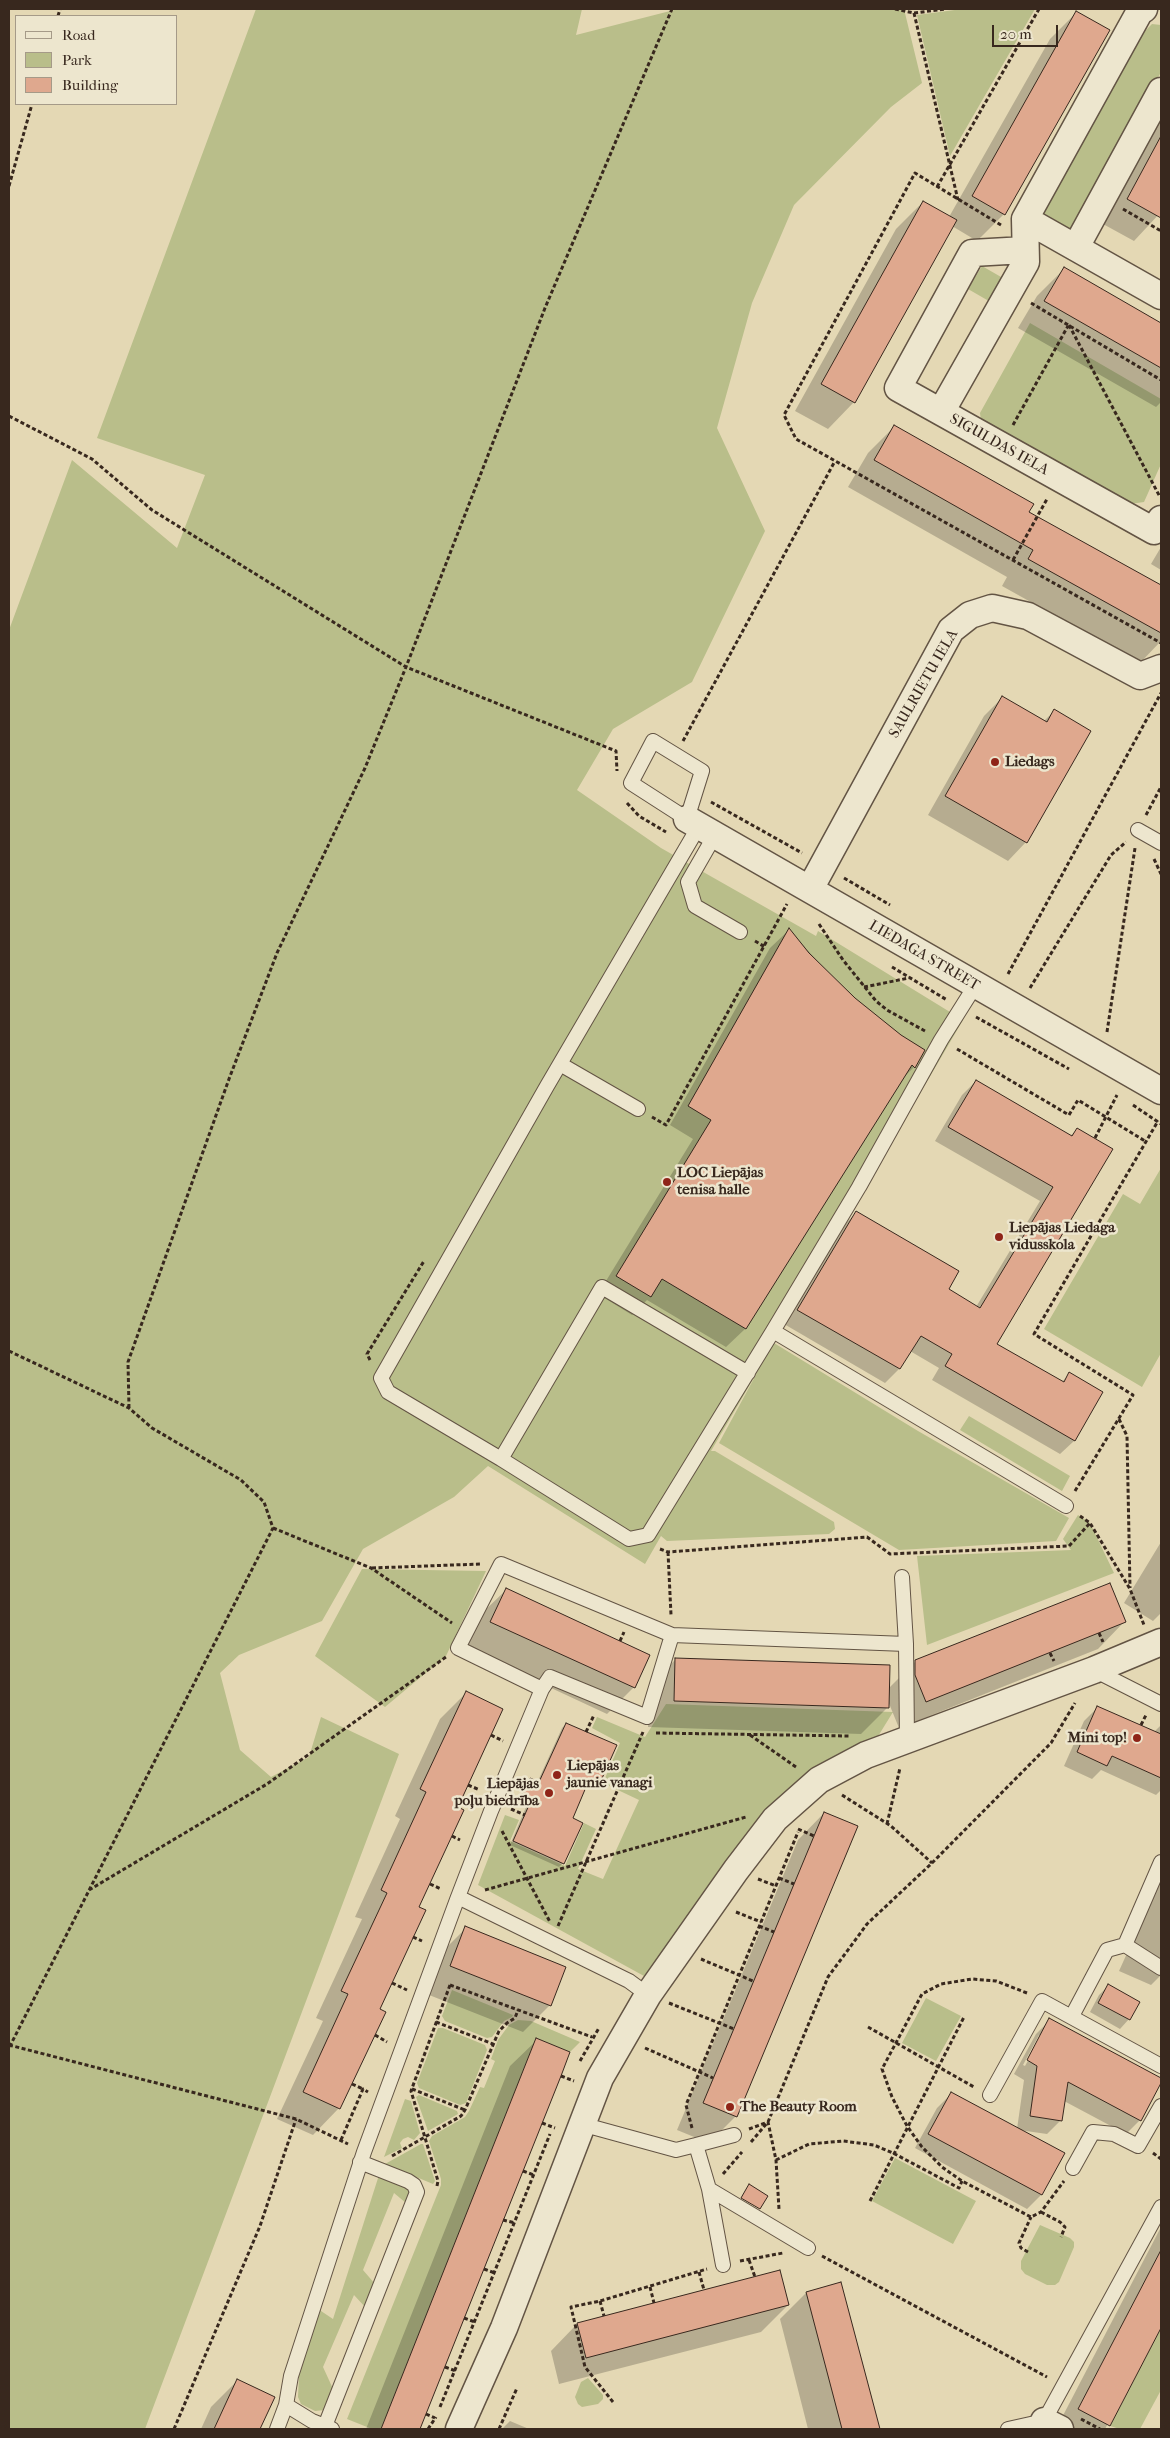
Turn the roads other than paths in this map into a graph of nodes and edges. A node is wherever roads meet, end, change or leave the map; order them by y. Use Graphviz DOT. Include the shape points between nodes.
graph roads {
  1 [pos="1144,9"];
  2 [pos="1161,91"];
  3 [pos="1025,236"];
  4 [pos="1076,247"];
  5 [pos="1161,296"];
  6 [pos="941,412"];
  7 [pos="1161,519"];
  8 [pos="1161,668"];
  9 [pos="700,827"];
  10 [pos="1138,830"];
  11 [pos="1161,843"];
  12 [pos="810,889"];
  13 [pos="740,932"];
  14 [pos="975,986"];
  15 [pos="560,1064"];
  16 [pos="1161,1091"];
  17 [pos="638,1109"];
  18 [pos="773,1331"];
  19 [pos="748,1373"];
  20 [pos="501,1459"];
  21 [pos="1066,1506"];
  22 [pos="902,1576"];
  23 [pos="672,1635"];
  24 [pos="906,1644"];
  25 [pos="1157,1644"];
  26 [pos="1094,1670"];
  27 [pos="542,1689"];
  28 [pos="1161,1704"];
  29 [pos="907,1739"];
  30 [pos="1161,1862"];
  31 [pos="458,1897"];
  32 [pos="1125,1945"];
  33 [pos="1161,1968"];
  34 [pos="648,1995"];
  35 [pos="1072,2016"];
  36 [pos="1161,2066"];
  37 [pos="990,2096"];
  38 [pos="1161,2106"];
  39 [pos="581,2124"];
  40 [pos="734,2134"];
  41 [pos="696,2145"];
  42 [pos="362,2157"];
  43 [pos="1073,2168"];
  44 [pos="710,2189"];
  45 [pos="1161,2207"];
  46 [pos="808,2248"];
  47 [pos="723,2265"];
  48 [pos="286,2405"];
  49 [pos="1052,2425"];
  50 [pos="328,2428"];
  51 [pos="277,2429"];
  52 [pos="459,2429"];
  53 [pos="1008,2429"];
  1 -- 3 [label="street, SIGULDAS IELA" via="1140,11"];
  2 -- 4 [label="street"];
  3 -- 4 [label="street"];
  3 -- 6 [label="street, SIGULDAS IELA" via="1026,262"];
  3 -- 6 [label="street" via="972,253 898,388"];
  4 -- 5 [label="street"];
  6 -- 7 [label="street, SIGULDAS IELA" via="1154,531"];
  8 -- 12 [label="street, SAULRIETU IELA" via="1140,676 1028,616 992,608 970,615 951,630"];
  9 -- 9 [label="lane" via="631,783 653,741 702,771 695,794"];
  9 -- 12 [label="street, LIEDAGA STREET"];
  9 -- 13 [label="lane" via="688,882 695,906"];
  9 -- 15 [label="lane"];
  10 -- 11 [label="lane"];
  12 -- 14 [label="street, LIEDAGA STREET"];
  14 -- 16 [label="street, LIEDAGA STREET"];
  14 -- 18 [label="lane"];
  15 -- 17 [label="lane"];
  15 -- 20 [label="lane" via="381,1378 388,1392"];
  18 -- 19 [label="lane"];
  18 -- 21 [label="lane"];
  19 -- 20 [label="lane" via="648,1535 628,1539"];
  19 -- 20 [label="lane" via="602,1287"];
  22 -- 24 [label="lane"];
  23 -- 24 [label="lane"];
  23 -- 27 [label="lane" via="647,1717 550,1677"];
  23 -- 27 [label="lane" via="501,1564 458,1648"];
  24 -- 29 [label="lane"];
  25 -- 26 [label="street"];
  26 -- 28 [label="lane"];
  26 -- 29 [label="street"];
  27 -- 31 [label="lane"];
  29 -- 34 [label="street" via="826,1776 775,1819"];
  30 -- 32 [label="lane"];
  31 -- 34 [label="lane" via="629,1981"];
  31 -- 42 [label="lane"];
  32 -- 33 [label="lane"];
  32 -- 35 [label="lane" via="1107,1950"];
  34 -- 39 [label="street" via="600,2078"];
  35 -- 36 [label="lane"];
  35 -- 37 [label="lane" via="1042,2001"];
  38 -- 43 [label="lane" via="1138,2146 1114,2134 1093,2132"];
  39 -- 41 [label="lane" via="676,2150"];
  39 -- 52 [label="street" via="504,2328"];
  40 -- 41 [label="lane"];
  41 -- 44 [label="lane"];
  42 -- 48 [label="lane" via="291,2376"];
  42 -- 50 [label="lane" via="408,2181 417,2192"];
  44 -- 46 [label="lane"];
  44 -- 47 [label="lane"];
  45 -- 49 [label="lane" via="1063,2386"];
  48 -- 50 [label="lane"];
  48 -- 51 [label="lane"];
  49 -- 53 [label="lane"];
}
